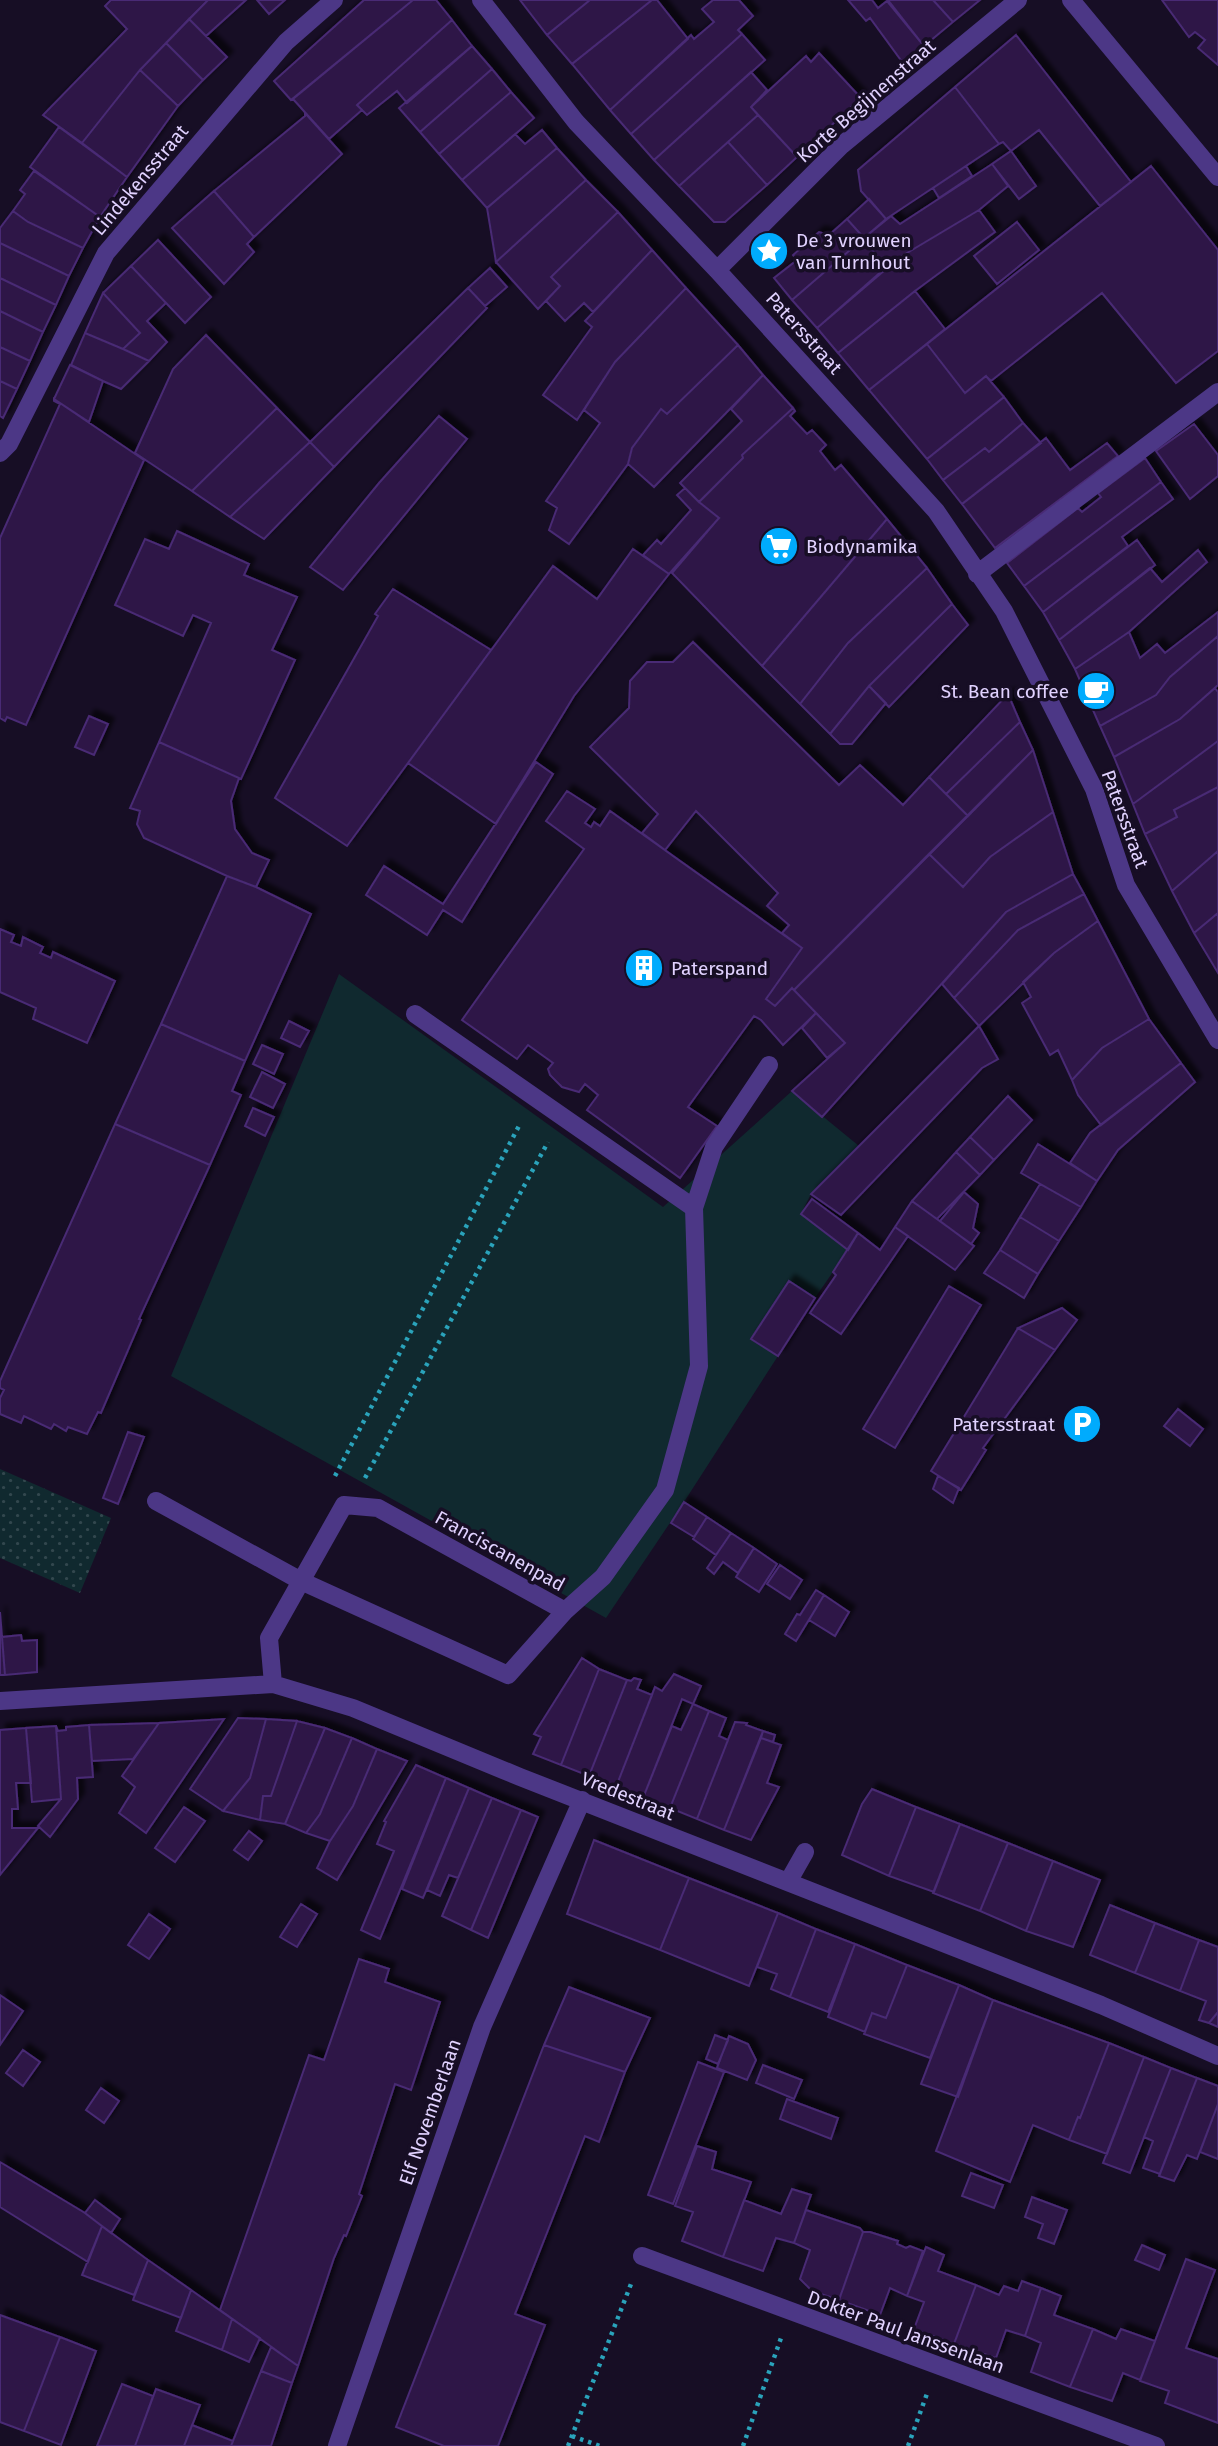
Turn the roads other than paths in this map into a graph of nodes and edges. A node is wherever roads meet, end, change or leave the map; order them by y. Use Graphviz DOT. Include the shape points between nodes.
graph roads {
  1 [pos="334,0"];
  2 [pos="481,0"];
  3 [pos="1018,0"];
  4 [pos="1071,0"];
  5 [pos="1218,177"];
  6 [pos="717,270"];
  7 [pos="1218,392"];
  8 [pos="0,453"];
  9 [pos="977,574"];
  10 [pos="415,1014"];
  11 [pos="1218,1040"];
  12 [pos="769,1066"];
  13 [pos="694,1208"];
  14 [pos="156,1501"];
  15 [pos="301,1581"];
  16 [pos="565,1611"];
  17 [pos="273,1684"];
  18 [pos="0,1701"];
  19 [pos="582,1800"];
  20 [pos="805,1852"];
  21 [pos="788,1882"];
  22 [pos="1218,2056"];
  23 [pos="642,2256"];
  24 [pos="337,2446"];
  25 [pos="1156,2446"];
  1 -- 8 [label="street, Lindekensstraat" via="286,42 106,253 9,444"];
  2 -- 6 [label="street, Patersstraat" via="576,122"];
  3 -- 6 [label="street, Korte Begijnenstraat" via="842,145"];
  4 -- 5 [label="street"];
  6 -- 9 [label="street, Patersstraat" via="936,511"];
  7 -- 9 [label="street"];
  9 -- 11 [label="street, Patersstraat" via="1004,611 1094,789 1126,885"];
  10 -- 13 [label="street"];
  12 -- 13 [label="street, Franciscanenpad" via="714,1147"];
  13 -- 16 [label="street, Franciscanenpad" via="699,1366 665,1490 603,1577"];
  14 -- 15 [label="street"];
  15 -- 16 [label="street" via="508,1675"];
  15 -- 16 [label="street, Franciscanenpad" via="344,1505 378,1508"];
  15 -- 17 [label="street" via="269,1637"];
  17 -- 18 [label="street, Vredestraat"];
  17 -- 19 [label="street, Vredestraat" via="353,1708"];
  19 -- 21 [label="street, Vredestraat"];
  19 -- 24 [label="street, Elf Novemberlaan" via="482,2027"];
  20 -- 21 [label="street"];
  21 -- 22 [label="street, Vredestraat"];
  23 -- 25 [label="street, Dokter Paul Janssenlaan"];
}
